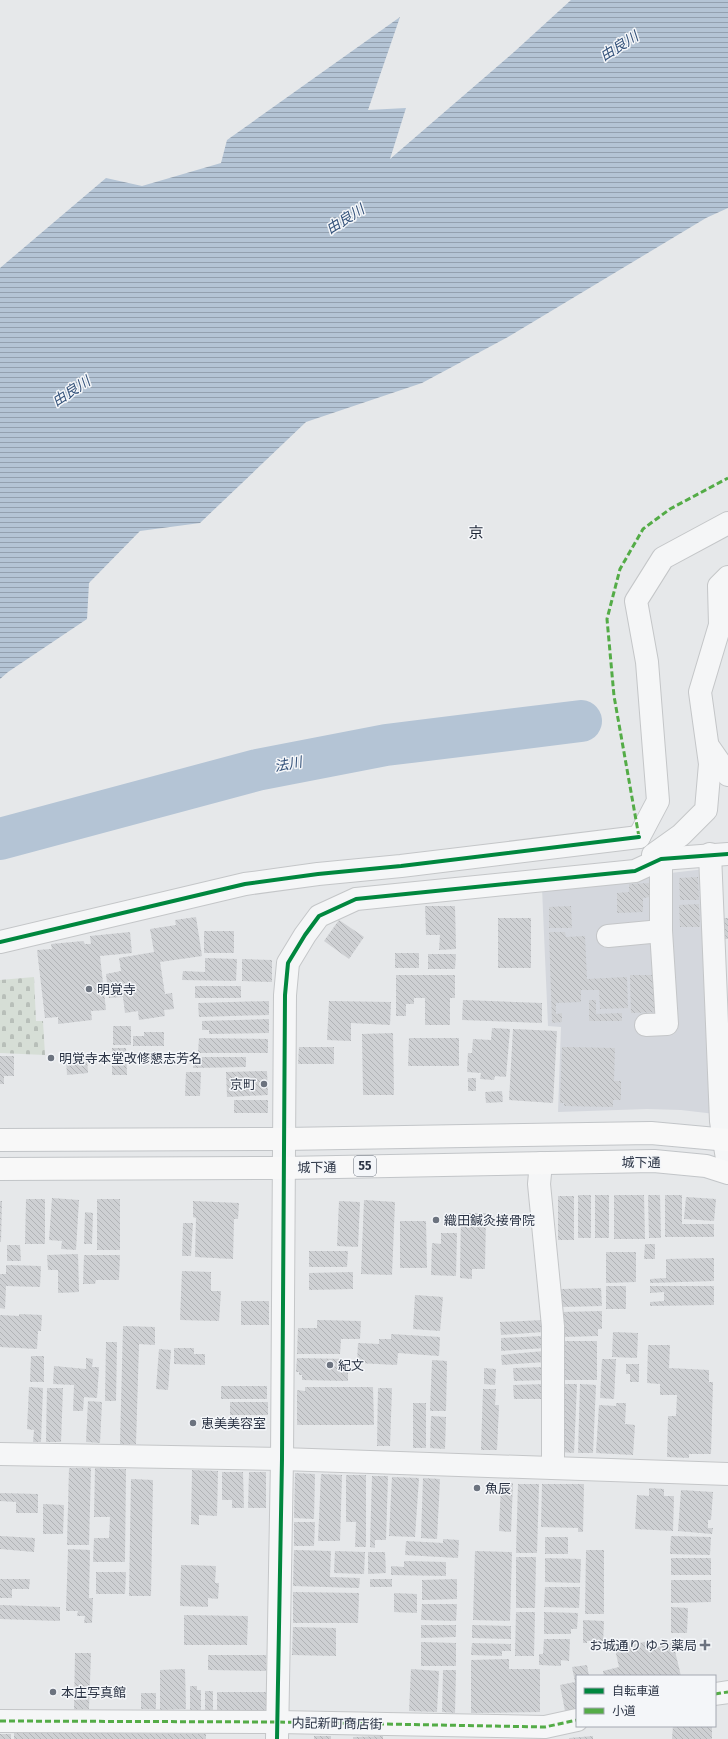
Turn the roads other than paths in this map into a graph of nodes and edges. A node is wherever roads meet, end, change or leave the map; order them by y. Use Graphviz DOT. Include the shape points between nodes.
graph roads {
  1 [pos="728,523"];
  2 [pos="728,577"];
  3 [pos="707,745"];
  4 [pos="728,775"];
  5 [pos="639,837"];
  6 [pos="719,854"];
  7 [pos="657,857"];
  8 [pos="661,931"];
  9 [pos="608,936"];
  10 [pos="0,942"];
  11 [pos="646,1025"];
  12 [pos="284,1139"];
  13 [pos="0,1140"];
  14 [pos="727,1141"];
  15 [pos="540,1163"];
  16 [pos="728,1165"];
  17 [pos="284,1168"];
  18 [pos="0,1169"];
  19 [pos="728,1173"];
  20 [pos="0,1454"];
  21 [pos="282,1459"];
  22 [pos="554,1468"];
  23 [pos="728,1474"];
  24 [pos="728,1692"];
  25 [pos="716,1694"];
  26 [pos="576,1720"];
  27 [pos="0,1721"];
  28 [pos="277,1731"];
  1 -- 5 [label="street" via="663,558 636,601 647,662 658,801"];
  2 -- 3 [label="street" via="719,586 720,624 700,692"];
  3 -- 4 [label="street"];
  3 -- 7 [label="street" via="710,764 706,810"];
  5 -- 7 [label="street"];
  5 -- 10 [label="street" via="245,884"];
  6 -- 7 [label="street"];
  6 -- 14 [label="street" via="721,1121"];
  7 -- 8 [label="street"];
  7 -- 12 [label="street" via="635,871 356,899 319,916 288,963 285,995"];
  8 -- 9 [label="street"];
  8 -- 11 [label="street" via="667,1024"];
  12 -- 13 [label="main road, 55"];
  12 -- 14 [label="main road, 55" via="651,1133"];
  12 -- 17 [label="street"];
  14 -- 16 [label="street"];
  15 -- 17 [label="main road, 城下通 / 55"];
  15 -- 19 [label="main road, 城下通 / 55" via="654,1160 706,1166"];
  15 -- 22 [label="street" via="539,1184 553,1326"];
  17 -- 18 [label="main road, 城下通 / 55"];
  17 -- 21 [label="street"];
  20 -- 21 [label="street"];
  21 -- 22 [label="street"];
  21 -- 28 [label="street"];
  22 -- 23 [label="street"];
  24 -- 25 [label="street"];
  26 -- 28 [label="street, 内記新町商店街" via="545,1726"];
  27 -- 28 [label="street, 内記新町商店街"];
}
